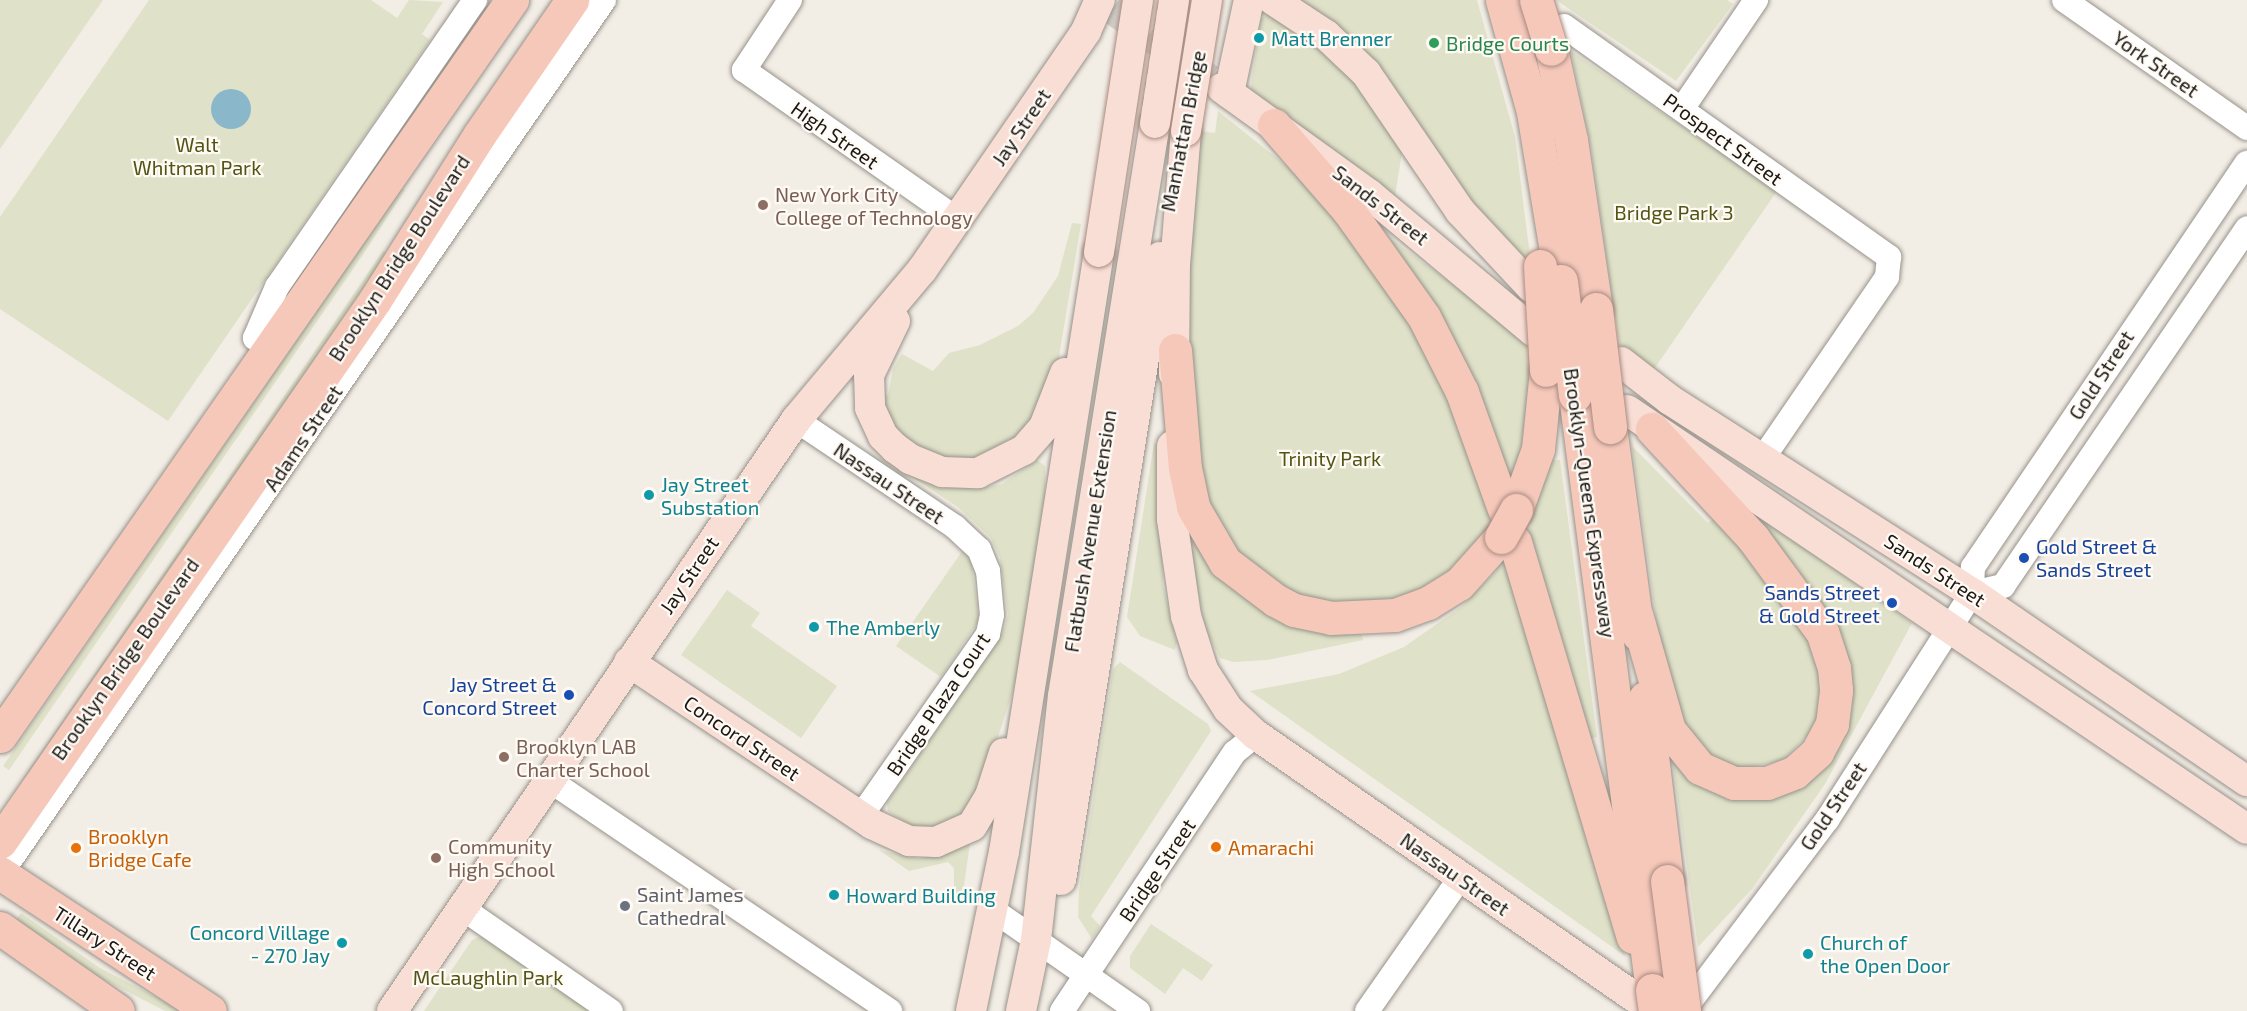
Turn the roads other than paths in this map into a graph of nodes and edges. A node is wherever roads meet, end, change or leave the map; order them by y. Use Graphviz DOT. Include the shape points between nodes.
graph roads {
  1 [pos="475,0"];
  2 [pos="512,0"];
  3 [pos="572,0"];
  4 [pos="604,0"];
  5 [pos="790,0"];
  6 [pos="1174,0"];
  7 [pos="1207,0"];
  8 [pos="1249,0"];
  9 [pos="1273,0"];
  10 [pos="1536,0"];
  11 [pos="1756,0"];
  12 [pos="2064,0"];
  13 [pos="1109,2"];
  14 [pos="1505,10"];
  15 [pos="1558,38"];
  16 [pos="1682,109"];
  17 [pos="1274,125"];
  18 [pos="2247,128"];
  19 [pos="2247,163"];
  20 [pos="957,219"];
  21 [pos="2247,228"];
  22 [pos="1099,252"];
  23 [pos="1167,264"];
  24 [pos="1544,278"];
  25 [pos="908,287"];
  26 [pos="1533,332"];
  27 [pos="262,342"];
  28 [pos="1175,350"];
  29 [pos="1621,362"];
  30 [pos="796,420"];
  31 [pos="1630,422"];
  32 [pos="1761,461"];
  33 [pos="1509,525"];
  34 [pos="979,549"];
  35 [pos="1972,593"];
  36 [pos="1636,614"];
  37 [pos="1949,628"];
  38 [pos="629,662"];
  39 [pos="1023,721"];
  40 [pos="1256,735"];
  41 [pos="0,736"];
  42 [pos="549,780"];
  43 [pos="2247,781"];
  44 [pos="855,813"];
  45 [pos="2247,829"];
  46 [pos="0,842"];
  47 [pos="0,874"];
  48 [pos="1460,878"];
  49 [pos="1641,884"];
  50 [pos="462,908"];
  51 [pos="993,910"];
  52 [pos="0,928"];
  53 [pos="1036,940"];
  54 [pos="1087,975"];
  55 [pos="1654,1004"];
  56 [pos="118,1011"];
  57 [pos="210,1011"];
  58 [pos="392,1011"];
  59 [pos="611,1011"];
  60 [pos="890,1011"];
  61 [pos="971,1011"];
  62 [pos="1021,1011"];
  63 [pos="1062,1011"];
  64 [pos="1138,1011"];
  65 [pos="1367,1011"];
  66 [pos="1684,1011"];
  1 -- 27 [label="street" via="284,275"];
  2 -- 27 [label="highway"];
  3 -- 46 [label="highway, Brooklyn Bridge Boulevard" via="480,134 375,300"];
  4 -- 47 [label="street, Adams Street"];
  5 -- 20 [label="street, High Street" via="744,70"];
  6 -- 53 [label="main road, Flatbush Avenue Extension, bridge" via="1063,696"];
  7 -- 23 [label="main road, Manhattan Bridge, bridge"];
  8 -- 17 [label="main road, Sands Street" via="1226,91"];
  9 -- 24 [label="main road" via="1326,35 1366,73 1460,211"];
  10 -- 15 [label="highway, Brooklyn-Queens Expressway, bridge"];
  11 -- 16 [label="street"];
  12 -- 18 [label="street, York Street"];
  13 -- 20 [label="main road, Jay Street"];
  13 -- 22 [label="main road, bridge"];
  14 -- 24 [label="highway, Brooklyn-Queens Expressway" via="1539,141"];
  15 -- 16 [label="street, Prospect Street"];
  15 -- 31 [label="highway, Brooklyn-Queens Expressway, bridge" via="1596,309"];
  16 -- 32 [label="street, Prospect Street" via="1883,251 1890,264 1887,277"];
  17 -- 26 [label="main road, Sands Street" via="1403,220"];
  17 -- 33 [label="highway" via="1348,210 1424,317 1462,392"];
  19 -- 35 [label="street, Gold Street" via="1972,567"];
  20 -- 25 [label="main road, Jay Street"];
  21 -- 35 [label="street, Gold Street" via="2003,586"];
  22 -- 25 [label="main road" via="1083,287 1063,380 1044,427 1024,450 978,473 960,475 924,467 895,448 876,423 867,391 869,375"];
  22 -- 39 [label="main road, Flatbush Avenue Extension"];
  23 -- 28 [label="main road, Nassau Street"];
  23 -- 53 [label="main road, Flatbush Avenue Extension" via="1058,894"];
  24 -- 33 [label="highway, bridge" via="1546,370 1538,449"];
  24 -- 49 [label="highway, Brooklyn-Queens Expressway, bridge" via="1575,395"];
  25 -- 30 [label="main road, Jay Street"];
  27 -- 41 [label="highway"];
  28 -- 33 [label="highway" via="1185,468 1193,507 1225,562 1275,600 1331,618 1395,615 1428,603 1459,584"];
  28 -- 40 [label="main road, Nassau Street" via="1172,519 1186,616 1203,670 1228,709"];
  29 -- 32 [label="main road, Sands Street"];
  30 -- 34 [label="street, Nassau Street" via="955,527"];
  30 -- 38 [label="main road, Jay Street"];
  31 -- 36 [label="highway, Brooklyn-Queens Expressway"];
  31 -- 36 [label="highway" via="1767,553 1822,632 1834,668 1836,690 1832,724 1817,752 1795,772 1767,783 1734,783 1700,768 1669,730"];
  31 -- 37 [label="main road, Sands Street"];
  32 -- 35 [label="main road, Sands Street"];
  33 -- 49 [label="highway"];
  34 -- 44 [label="street, Bridge Plaza Court" via="988,571 992,615 988,634 868,806"];
  35 -- 37 [label="street, Gold Street"];
  35 -- 43 [label="main road, Sands Street"];
  36 -- 49 [label="highway, Brooklyn-Queens Expressway"];
  37 -- 45 [label="main road, Sands Street"];
  37 -- 66 [label="street, Gold Street" via="1827,820"];
  38 -- 42 [label="main road, Jay Street"];
  38 -- 44 [label="main road, Concord Street"];
  39 -- 44 [label="main road, Concord Street" via="1006,748 983,811 963,832 936,842 909,841"];
  39 -- 51 [label="main road, Flatbush Avenue Extension"];
  40 -- 48 [label="main road, Nassau Street"];
  40 -- 54 [label="street, Bridge Street" via="1235,752"];
  42 -- 50 [label="main road, Jay Street"];
  42 -- 60 [label="street"];
  47 -- 57 [label="highway, Tillary Street"];
  48 -- 55 [label="main road, Nassau Street"];
  48 -- 65 [label="street"];
  49 -- 55 [label="highway"];
  49 -- 66 [label="highway, Brooklyn-Queens Expressway, bridge"];
  50 -- 58 [label="main road, Jay Street"];
  50 -- 59 [label="street"];
  51 -- 53 [label="street"];
  51 -- 61 [label="main road, Flatbush Avenue Extension"];
  52 -- 56 [label="highway"];
  53 -- 54 [label="street"];
  53 -- 62 [label="main road, Flatbush Avenue Extension"];
  54 -- 63 [label="street, Bridge Street"];
  54 -- 64 [label="street"];
}
